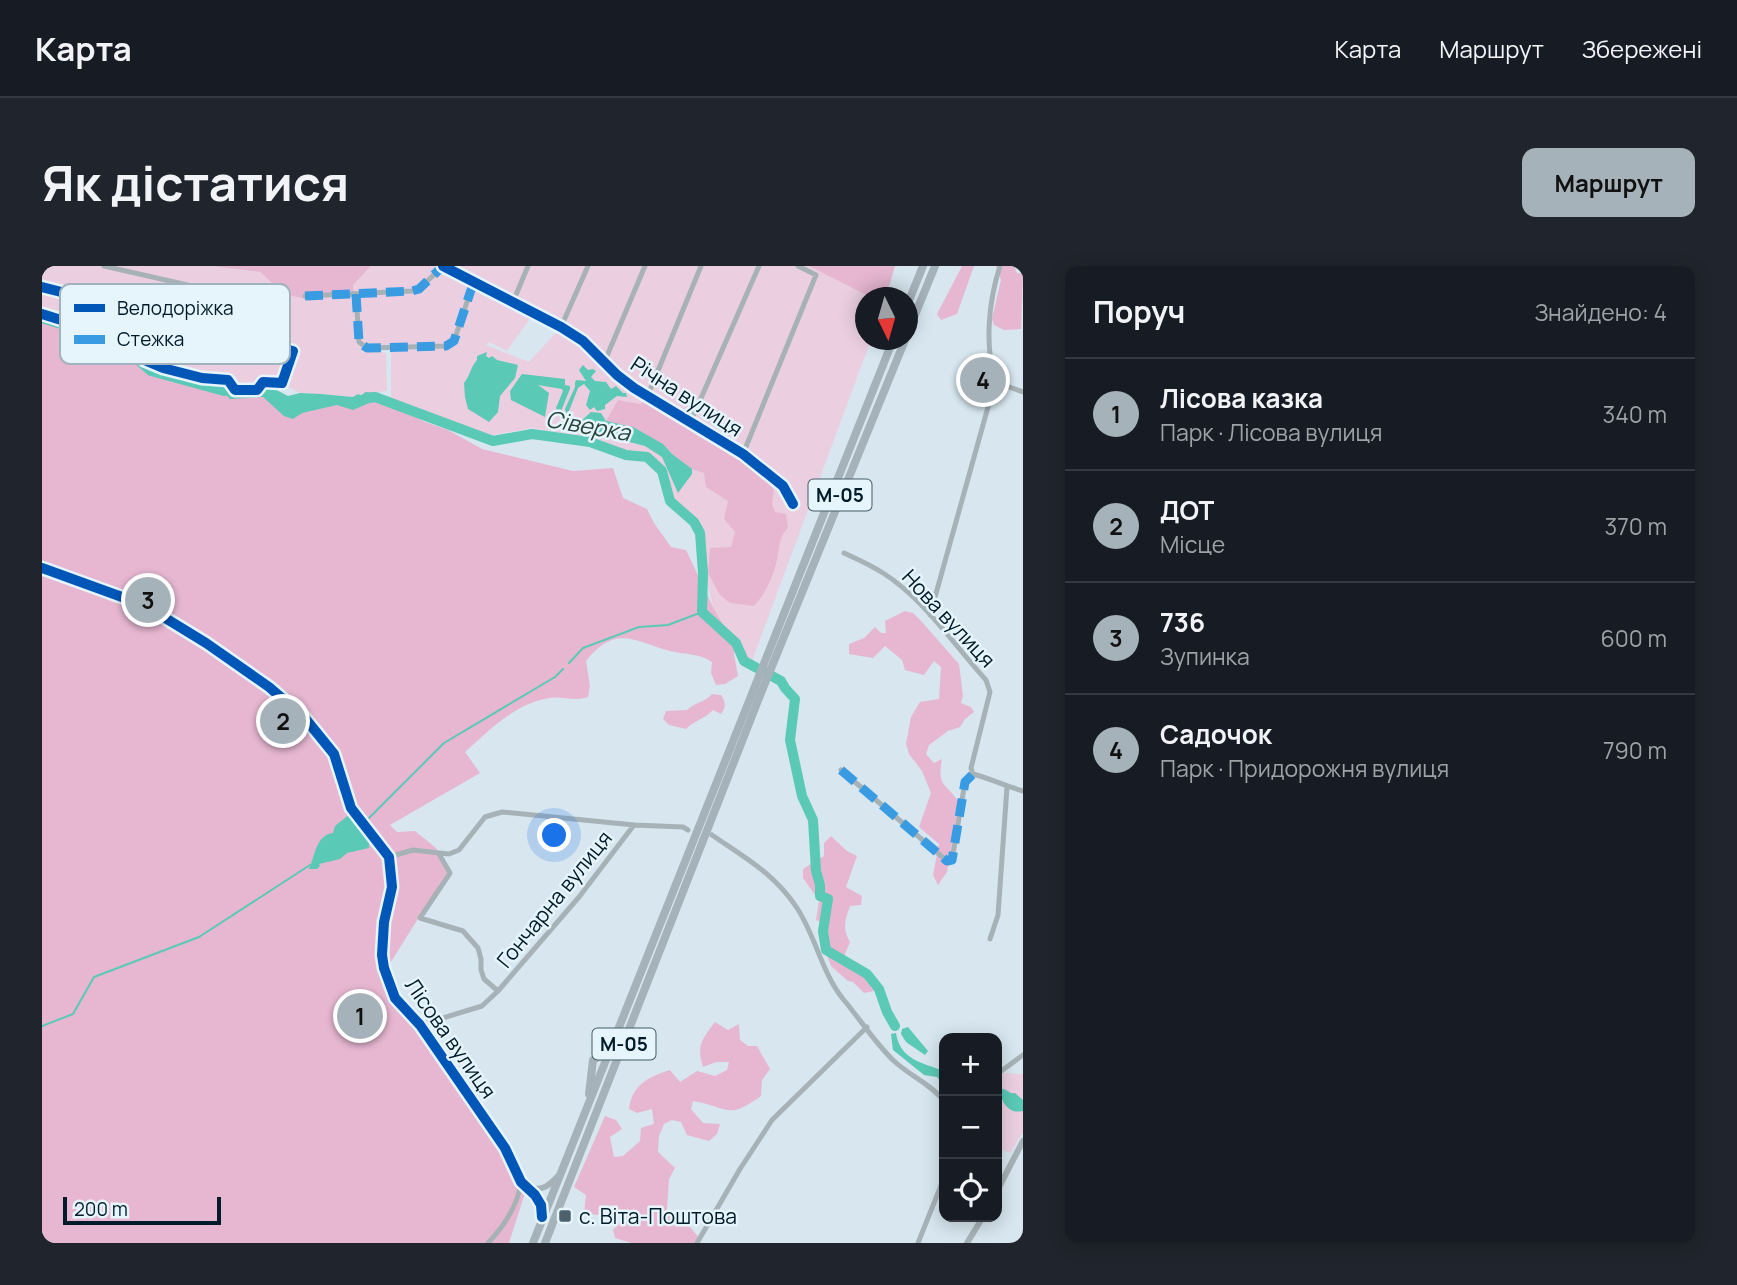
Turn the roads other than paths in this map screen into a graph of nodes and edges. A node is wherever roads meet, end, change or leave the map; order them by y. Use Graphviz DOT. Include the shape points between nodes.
graph roads {
  1 [pos="104,266"];
  2 [pos="443,266"];
  3 [pos="528,266"];
  4 [pos="587,266"];
  5 [pos="645,266"];
  6 [pos="701,266"];
  7 [pos="759,266"];
  8 [pos="798,266"];
  9 [pos="923,266"];
  10 [pos="935,266"];
  11 [pos="1000,266"];
  12 [pos="474,281"];
  13 [pos="183,284"];
  14 [pos="42,286"];
  15 [pos="914,287"];
  16 [pos="60,291"];
  17 [pos="356,294"];
  18 [pos="305,296"];
  19 [pos="513,302"];
  20 [pos="918,308"];
  21 [pos="42,314"];
  22 [pos="60,320"];
  23 [pos="561,327"];
  24 [pos="888,350"];
  25 [pos="901,350"];
  26 [pos="604,363"];
  27 [pos="154,364"];
  28 [pos="289,364"];
  29 [pos="995,382"];
  30 [pos="1023,392"];
  31 [pos="648,395"];
  32 [pos="691,421"];
  33 [pos="743,454"];
  34 [pos="793,504"];
  35 [pos="844,553"];
  36 [pos="42,568"];
  37 [pos="930,615"];
  38 [pos="773,650"];
  39 [pos="757,692"];
  40 [pos="841,769"];
  41 [pos="974,774"];
  42 [pos="1007,787"];
  43 [pos="1023,791"];
  44 [pos="634,825"];
  45 [pos="688,830"];
  46 [pos="711,830"];
  47 [pos="439,854"];
  48 [pos="389,857"];
  49 [pos="990,939"];
  50 [pos="498,991"];
  51 [pos="420,1025"];
  52 [pos="867,1027"];
  53 [pos="607,1055"];
  54 [pos="1023,1055"];
  55 [pos="1002,1071"];
  56 [pos="939,1096"];
  57 [pos="602,1101"];
  58 [pos="1023,1141"];
  59 [pos="1020,1155"];
  60 [pos="562,1171"];
  61 [pos="1002,1183"];
  62 [pos="524,1185"];
  63 [pos="939,1190"];
  64 [pos="542,1217"];
  65 [pos="980,1222"];
  66 [pos="488,1243"];
  67 [pos="533,1243"];
  68 [pos="545,1243"];
  69 [pos="697,1243"];
  70 [pos="918,1243"];
  71 [pos="967,1243"];
  1 -- 13 [label="street"];
  2 -- 12 [label="street, Річна вулиця"];
  2 -- 17 [label="street" via="419,289"];
  3 -- 19 [label="street"];
  4 -- 23 [label="street"];
  5 -- 26 [label="street"];
  6 -- 31 [label="street"];
  7 -- 32 [label="street"];
  8 -- 33 [label="street" via="816,275"];
  9 -- 15 [label="highway"];
  10 -- 20 [label="highway"];
  11 -- 29 [label="street" via="987,341"];
  12 -- 17 [label="street" via="454,341 446,346 367,348 359,342"];
  12 -- 19 [label="street, Річна вулиця"];
  14 -- 16 [label="street"];
  17 -- 18 [label="street"];
  19 -- 23 [label="street, Річна вулиця"];
  21 -- 22 [label="street"];
  23 -- 26 [label="street, Річна вулиця"];
  24 -- 38 [label="highway, М-05"];
  25 -- 38 [label="highway, М-05"];
  26 -- 31 [label="street, Річна вулиця"];
  27 -- 28 [label="street" via="202,378 228,380 234,390 257,390 264,382 282,383"];
  29 -- 30 [label="street"];
  29 -- 37 [label="street"];
  31 -- 32 [label="street, Річна вулиця"];
  32 -- 33 [label="street, Річна вулиця"];
  33 -- 34 [label="street, Річна вулиця" via="783,486"];
  35 -- 37 [label="street, Нова вулиця" via="884,573"];
  36 -- 48 [label="street" via="144,605 269,687 304,717 334,754 352,808"];
  37 -- 41 [label="street, Нова вулиця" via="989,686 971,762"];
  38 -- 39 [label="highway, М-05"];
  39 -- 46 [label="highway, М-05"];
  39 -- 53 [label="highway, М-05"];
  40 -- 41 [label="street, Нова вулиця" via="947,862 952,860 965,782"];
  41 -- 42 [label="street"];
  42 -- 43 [label="street"];
  42 -- 49 [label="street" via="998,915"];
  44 -- 45 [label="street"];
  44 -- 47 [label="street" via="502,811 485,817 459,850"];
  44 -- 50 [label="street, Гончарна вулиця"];
  46 -- 52 [label="street" via="781,887 798,909 822,966"];
  46 -- 57 [label="highway, М-05"];
  47 -- 48 [label="street" via="413,850"];
  47 -- 50 [label="street, Гончарна вулиця" via="450,873 420,918 464,931 478,948 484,979"];
  48 -- 51 [label="street, Лісова вулиця" via="392,887 384,922 384,968 395,998"];
  50 -- 51 [label="street, Гончарна вулиця" via="482,1006"];
  51 -- 62 [label="street, Лісова вулиця" via="505,1148"];
  52 -- 56 [label="street" via="891,1058"];
  52 -- 69 [label="street" via="772,1120"];
  53 -- 57 [label="highway" via="612,1061"];
  53 -- 60 [label="highway" via="593,1060 588,1104"];
  54 -- 55 [label="street"];
  57 -- 68 [label="highway, М-05"];
  58 -- 59 [label="street"];
  59 -- 61 [label="street"];
  60 -- 62 [label="street" via="544,1188"];
  60 -- 64 [label="highway"];
  62 -- 64 [label="street, Лісова вулиця" via="541,1205"];
  62 -- 66 [label="street" via="503,1226"];
  63 -- 70 [label="street"];
  64 -- 67 [label="highway"];
  65 -- 71 [label="street"];
}
